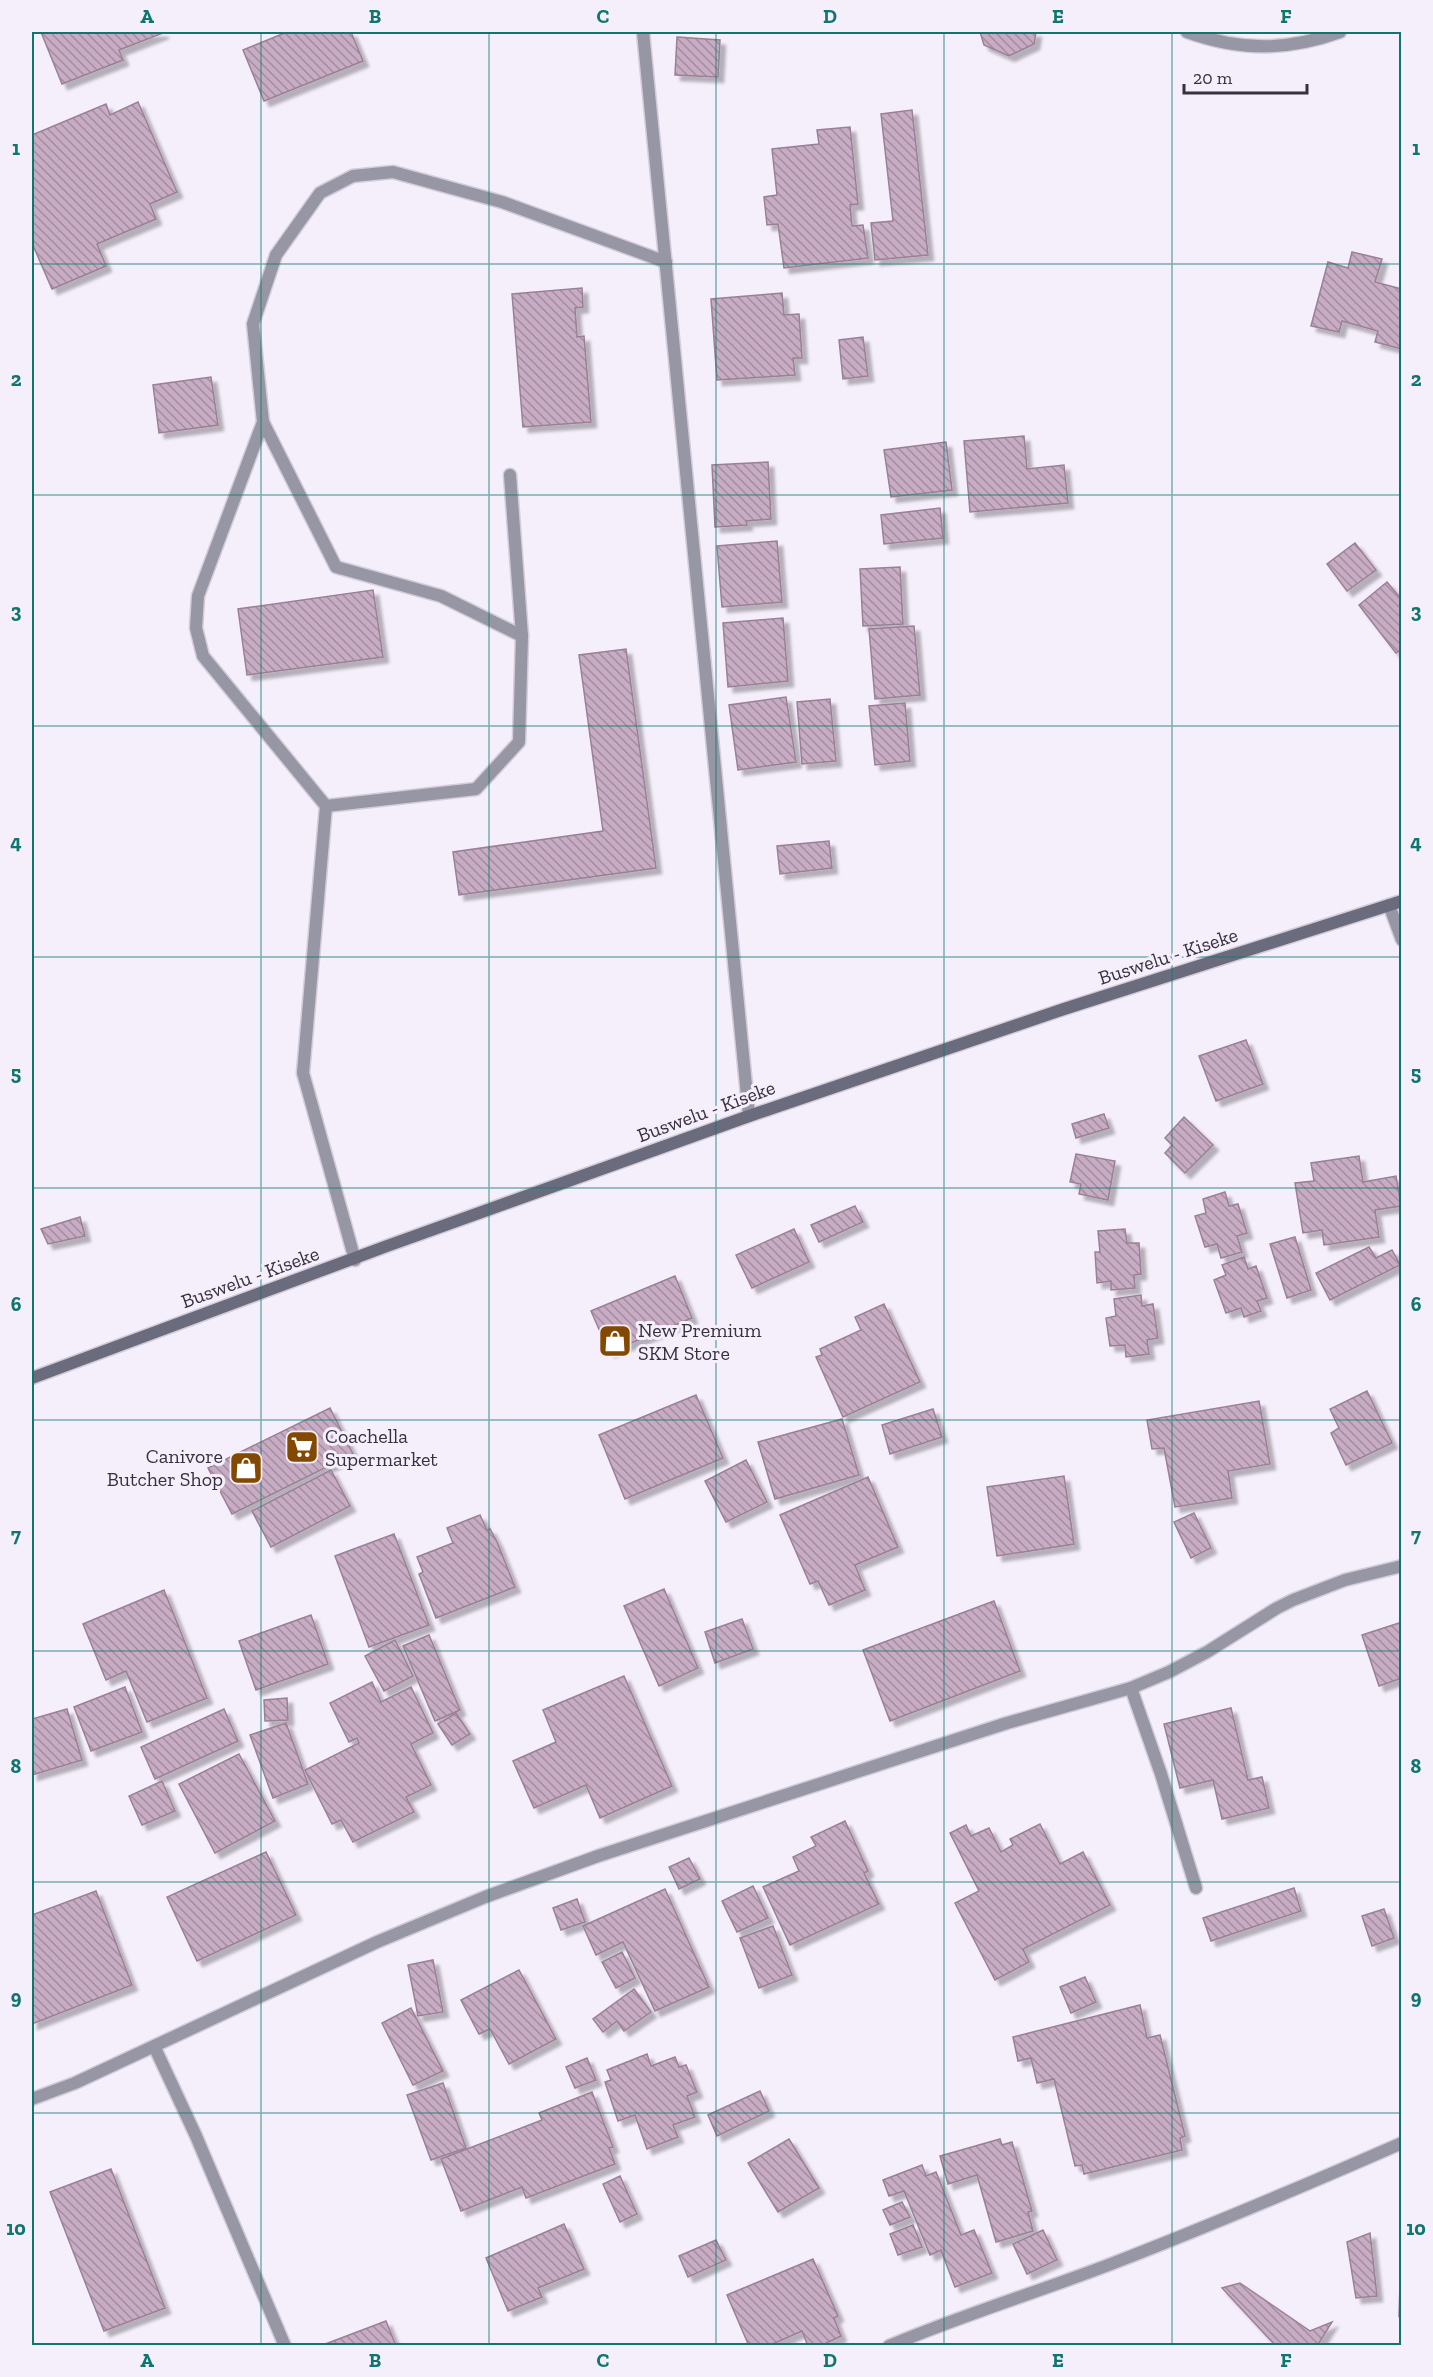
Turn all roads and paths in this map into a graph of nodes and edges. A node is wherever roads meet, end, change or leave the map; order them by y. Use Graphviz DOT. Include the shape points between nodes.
graph roads {
  1 [pos="643,32"];
  2 [pos="1187,32"];
  3 [pos="1340,32"];
  4 [pos="666,262"];
  5 [pos="263,422"];
  6 [pos="510,474"];
  7 [pos="522,636"];
  8 [pos="326,806"];
  9 [pos="1395,903"];
  10 [pos="1401,940"];
  11 [pos="749,1116"];
  12 [pos="355,1260"];
  13 [pos="32,1378"];
  14 [pos="1401,1566"];
  15 [pos="1131,1688"];
  16 [pos="1196,1888"];
  17 [pos="155,2048"];
  18 [pos="32,2099"];
  19 [pos="1401,2143"];
  20 [pos="285,2346"];
  21 [pos="889,2346"];
  1 -- 4 [label="street"];
  2 -- 3 [label="street" via="1243,47 1285,45"];
  4 -- 5 [label="street" via="502,202 393,172 353,176 320,193 276,255 253,324"];
  4 -- 11 [label="street"];
  5 -- 7 [label="street" via="336,567 441,596"];
  5 -- 8 [label="street" via="198,596 196,628 203,656"];
  6 -- 7 [label="street"];
  7 -- 8 [label="street" via="519,742 476,789"];
  8 -- 12 [label="street" via="303,1073"];
  9 -- 10 [label="street"];
  9 -- 11 [label="main road, Buswelu - Kiseke"];
  11 -- 12 [label="main road, Buswelu - Kiseke"];
  12 -- 13 [label="main road, Buswelu - Kiseke"];
  14 -- 15 [label="street" via="1345,1580 1293,1600 1207,1652"];
  15 -- 16 [label="street"];
  15 -- 17 [label="street" via="1007,1723 598,1856 485,1897 367,1947"];
  17 -- 18 [label="street"];
  17 -- 20 [label="street"];
  19 -- 21 [label="street" via="1296,2190 1110,2264"];
}
